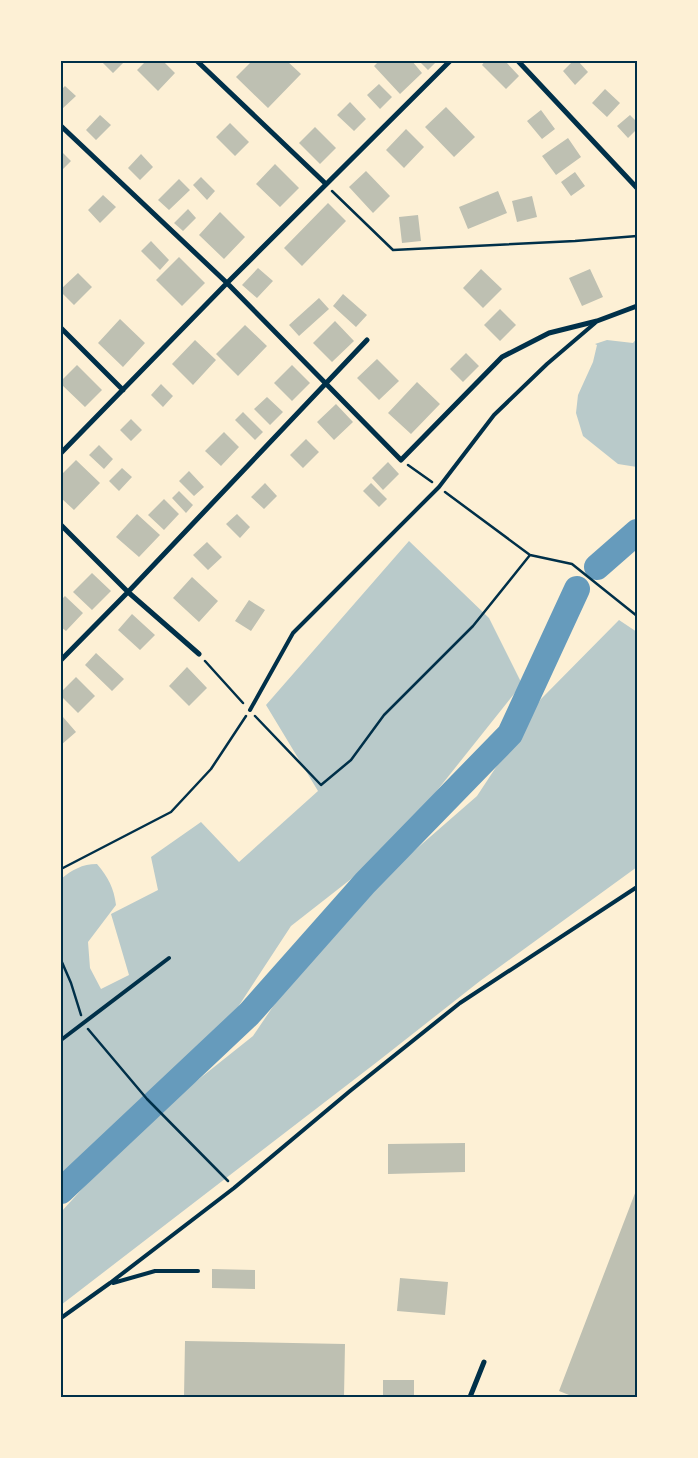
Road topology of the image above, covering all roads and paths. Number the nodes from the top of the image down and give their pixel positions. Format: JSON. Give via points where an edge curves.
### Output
{"nodes":[{"id":1,"x":197,"y":61,"type":"edge"},
{"id":2,"x":450,"y":61,"type":"edge"},
{"id":3,"x":518,"y":61,"type":"edge"},
{"id":4,"x":61,"y":126,"type":"edge"},
{"id":5,"x":326,"y":184,"type":"junction"},
{"id":6,"x":637,"y":188,"type":"edge"},
{"id":7,"x":637,"y":236,"type":"edge"},
{"id":8,"x":226,"y":283,"type":"junction"},
{"id":9,"x":637,"y":306,"type":"edge"},
{"id":10,"x":597,"y":321,"type":"junction"},
{"id":11,"x":61,"y":328,"type":"edge"},
{"id":12,"x":368,"y":340,"type":"dead end"},
{"id":13,"x":325,"y":384,"type":"junction"},
{"id":14,"x":124,"y":390,"type":"junction"},
{"id":15,"x":61,"y":452,"type":"edge"},
{"id":16,"x":401,"y":460,"type":"junction"},
{"id":17,"x":439,"y":487,"type":"junction"},
{"id":18,"x":61,"y":525,"type":"edge"},
{"id":19,"x":530,"y":555,"type":"junction"},
{"id":20,"x":128,"y":592,"type":"junction"},
{"id":21,"x":637,"y":616,"type":"edge"},
{"id":22,"x":199,"y":654,"type":"joint"},
{"id":23,"x":61,"y":660,"type":"edge"},
{"id":24,"x":250,"y":710,"type":"junction"},
{"id":25,"x":61,"y":870,"type":"edge"},
{"id":26,"x":637,"y":887,"type":"edge"},
{"id":27,"x":169,"y":958,"type":"dead end"},
{"id":28,"x":61,"y":960,"type":"edge"},
{"id":29,"x":84,"y":1023,"type":"junction"},
{"id":30,"x":61,"y":1040,"type":"edge"},
{"id":31,"x":234,"y":1188,"type":"junction"},
{"id":32,"x":198,"y":1271,"type":"dead end"},
{"id":33,"x":110,"y":1283,"type":"junction"},
{"id":34,"x":61,"y":1318,"type":"edge"},
{"id":35,"x":484,"y":1362,"type":"dead end"},
{"id":36,"x":470,"y":1397,"type":"edge"}],
"edges":[{"from":1,"to":5,"type":"street"},
{"from":2,"to":5,"type":"street"},
{"from":3,"to":6,"type":"street"},
{"from":4,"to":8,"type":"street"},
{"from":5,"to":7,"type":"path","via":[[393,250]]},
{"from":5,"to":8,"type":"street"},
{"from":8,"to":13,"type":"street"},
{"from":8,"to":14,"type":"street"},
{"from":9,"to":10,"type":"street"},
{"from":10,"to":16,"type":"street","via":[[549,333],[502,357]]},
{"from":10,"to":17,"type":"lane","via":[[494,415]]},
{"from":11,"to":14,"type":"street"},
{"from":12,"to":13,"type":"street"},
{"from":13,"to":16,"type":"street"},
{"from":13,"to":20,"type":"street"},
{"from":14,"to":15,"type":"street"},
{"from":16,"to":17,"type":"path"},
{"from":17,"to":19,"type":"path"},
{"from":17,"to":24,"type":"lane","via":[[293,633]]},
{"from":18,"to":20,"type":"street"},
{"from":19,"to":21,"type":"path","via":[[572,564]]},
{"from":19,"to":24,"type":"path","via":[[473,626],[384,714],[351,760],[321,786]]},
{"from":20,"to":22,"type":"street"},
{"from":20,"to":23,"type":"street"},
{"from":22,"to":24,"type":"path"},
{"from":24,"to":25,"type":"path","via":[[210,769],[171,812]]},
{"from":26,"to":31,"type":"lane","via":[[460,1003]]},
{"from":27,"to":29,"type":"lane"},
{"from":28,"to":29,"type":"path"},
{"from":29,"to":30,"type":"lane"},
{"from":29,"to":31,"type":"path","via":[[147,1099]]},
{"from":31,"to":33,"type":"lane"},
{"from":32,"to":33,"type":"lane","via":[[155,1271]]},
{"from":33,"to":34,"type":"lane"},
{"from":35,"to":36,"type":"street"}]}
